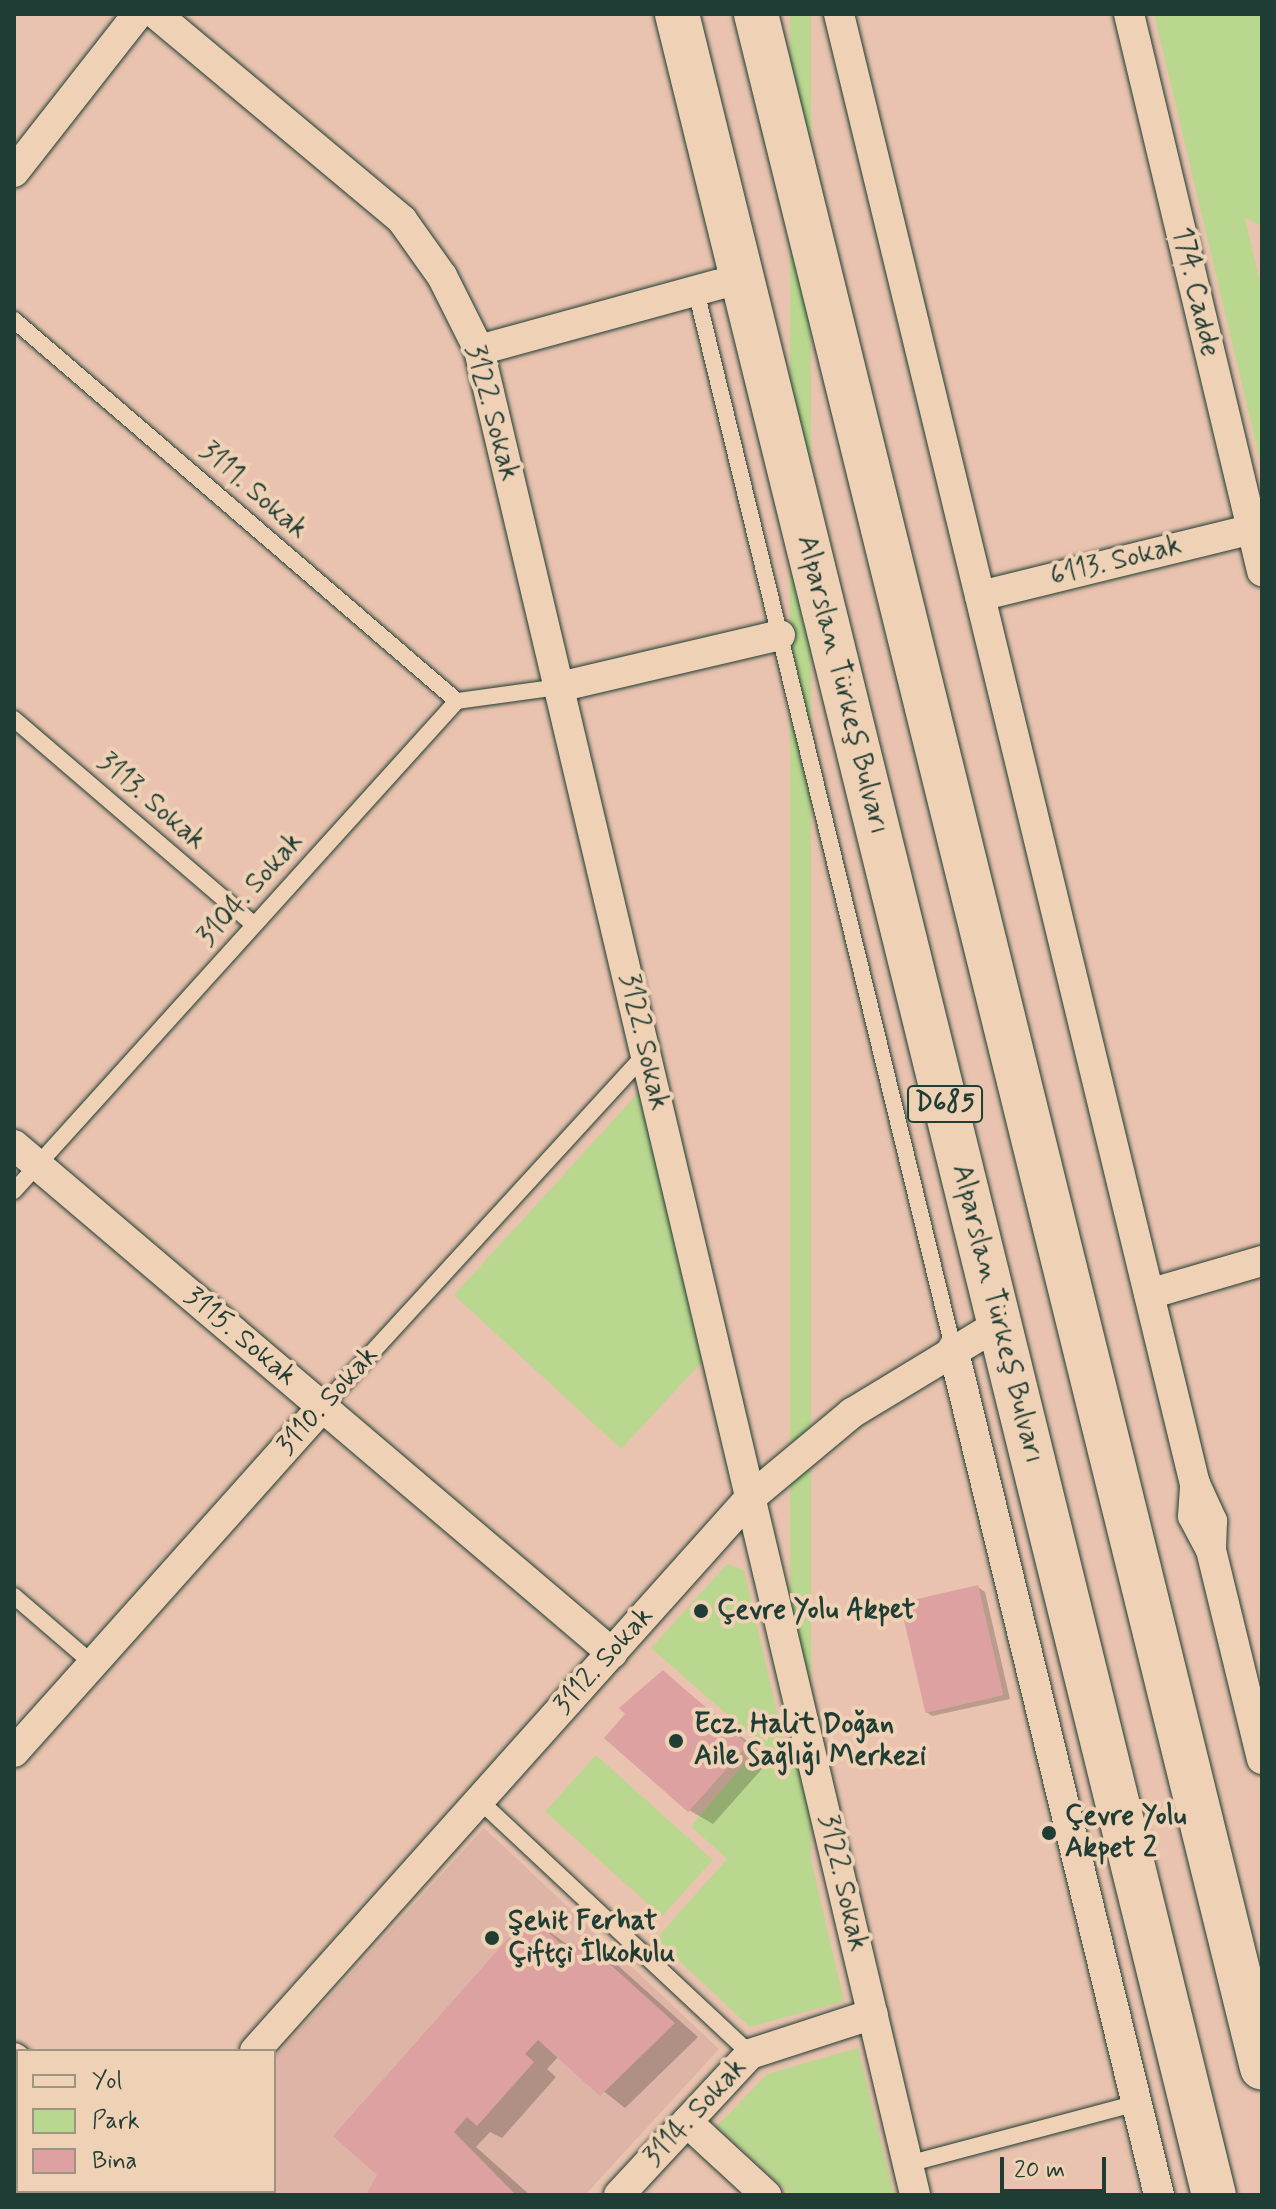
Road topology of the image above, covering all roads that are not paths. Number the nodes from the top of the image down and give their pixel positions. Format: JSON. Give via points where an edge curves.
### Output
{"nodes":[{"id":1,"x":138,"y":14,"type":"edge"},
{"id":2,"x":156,"y":14,"type":"edge"},
{"id":3,"x":677,"y":14,"type":"edge"},
{"id":4,"x":756,"y":14,"type":"edge"},
{"id":5,"x":839,"y":14,"type":"edge"},
{"id":6,"x":1129,"y":14,"type":"edge"},
{"id":7,"x":14,"y":172,"type":"edge"},
{"id":8,"x":742,"y":278,"type":"junction"},
{"id":9,"x":696,"y":291,"type":"junction"},
{"id":10,"x":14,"y":320,"type":"edge"},
{"id":11,"x":479,"y":350,"type":"junction"},
{"id":12,"x":1252,"y":529,"type":"junction"},
{"id":13,"x":1262,"y":571,"type":"edge"},
{"id":14,"x":980,"y":596,"type":"junction"},
{"id":15,"x":780,"y":635,"type":"junction"},
{"id":16,"x":559,"y":687,"type":"junction"},
{"id":17,"x":457,"y":701,"type":"junction"},
{"id":18,"x":14,"y":719,"type":"edge"},
{"id":19,"x":254,"y":925,"type":"junction"},
{"id":20,"x":646,"y":1054,"type":"junction"},
{"id":21,"x":14,"y":1145,"type":"edge"},
{"id":22,"x":37,"y":1165,"type":"junction"},
{"id":23,"x":14,"y":1191,"type":"edge"},
{"id":24,"x":1262,"y":1261,"type":"edge"},
{"id":25,"x":1149,"y":1294,"type":"junction"},
{"id":26,"x":999,"y":1324,"type":"junction"},
{"id":27,"x":953,"y":1348,"type":"junction"},
{"id":28,"x":322,"y":1407,"type":"junction"},
{"id":29,"x":750,"y":1498,"type":"junction"},
{"id":30,"x":14,"y":1596,"type":"edge"},
{"id":31,"x":612,"y":1653,"type":"junction"},
{"id":32,"x":93,"y":1664,"type":"junction"},
{"id":33,"x":14,"y":1752,"type":"edge"},
{"id":34,"x":1262,"y":1759,"type":"edge"},
{"id":35,"x":479,"y":1800,"type":"junction"},
{"id":36,"x":873,"y":2014,"type":"junction"},
{"id":37,"x":257,"y":2049,"type":"edge"},
{"id":38,"x":750,"y":2054,"type":"junction"},
{"id":39,"x":1262,"y":2068,"type":"edge"},
{"id":40,"x":1137,"y":2103,"type":"junction"},
{"id":41,"x":687,"y":2122,"type":"junction"},
{"id":42,"x":908,"y":2164,"type":"junction"},
{"id":43,"x":619,"y":2195,"type":"edge"},
{"id":44,"x":766,"y":2195,"type":"edge"},
{"id":45,"x":915,"y":2195,"type":"edge"},
{"id":46,"x":1159,"y":2195,"type":"edge"},
{"id":47,"x":1214,"y":2195,"type":"edge"}],
"edges":[{"from":1,"to":7,"type":"street"},
{"from":2,"to":11,"type":"street","name":"3122. Sokak","via":[[402,220],[442,276]]},
{"from":3,"to":8,"type":"highway","name":"Alparslan Türkeş Bulvarı","number":"D685"},
{"from":4,"to":39,"type":"highway","number":"D685"},
{"from":5,"to":14,"type":"street"},
{"from":6,"to":12,"type":"street","name":"174. Cadde"},
{"from":8,"to":9,"type":"street"},
{"from":8,"to":26,"type":"highway","name":"Alparslan Türkeş Bulvarı","number":"D685"},
{"from":9,"to":11,"type":"street"},
{"from":9,"to":15,"type":"lane"},
{"from":10,"to":17,"type":"lane","name":"3111. Sokak"},
{"from":11,"to":16,"type":"street","name":"3122. Sokak"},
{"from":12,"to":13,"type":"street","name":"174. Cadde"},
{"from":12,"to":14,"type":"street","name":"6113. Sokak"},
{"from":14,"to":25,"type":"street"},
{"from":15,"to":16,"type":"street"},
{"from":15,"to":27,"type":"lane"},
{"from":16,"to":17,"type":"lane"},
{"from":16,"to":20,"type":"street","name":"3122. Sokak"},
{"from":17,"to":19,"type":"lane","name":"3104. Sokak"},
{"from":18,"to":19,"type":"lane","name":"3113. Sokak"},
{"from":19,"to":22,"type":"lane","name":"3104. Sokak"},
{"from":20,"to":28,"type":"lane","name":"3110. Sokak"},
{"from":20,"to":29,"type":"street","name":"3122. Sokak"},
{"from":21,"to":22,"type":"street","name":"3115. Sokak"},
{"from":22,"to":23,"type":"lane","name":"3104. Sokak"},
{"from":22,"to":28,"type":"street","name":"3115. Sokak"},
{"from":24,"to":25,"type":"street"},
{"from":25,"to":34,"type":"street","via":[[1195,1484],[1212,1521],[1211,1550]]},
{"from":26,"to":27,"type":"street","name":"3112. Sokak"},
{"from":26,"to":47,"type":"highway","name":"Alparslan Türkeş Bulvarı","number":"D685"},
{"from":27,"to":29,"type":"street","name":"3112. Sokak","via":[[852,1413]]},
{"from":27,"to":40,"type":"street"},
{"from":28,"to":31,"type":"street","name":"3115. Sokak"},
{"from":28,"to":32,"type":"street","name":"3110. Sokak"},
{"from":29,"to":31,"type":"street","name":"3112. Sokak"},
{"from":29,"to":36,"type":"street","name":"3122. Sokak"},
{"from":30,"to":32,"type":"lane"},
{"from":31,"to":35,"type":"street","name":"3112. Sokak"},
{"from":32,"to":33,"type":"street","name":"3110. Sokak"},
{"from":35,"to":37,"type":"street","name":"3112. Sokak"},
{"from":35,"to":38,"type":"lane"},
{"from":36,"to":38,"type":"street","name":"3114. Sokak"},
{"from":36,"to":42,"type":"street","name":"3122. Sokak"},
{"from":38,"to":41,"type":"street","name":"3114. Sokak"},
{"from":40,"to":42,"type":"lane"},
{"from":40,"to":46,"type":"street"},
{"from":41,"to":43,"type":"street","name":"3114. Sokak"},
{"from":41,"to":44,"type":"street"},
{"from":42,"to":45,"type":"street","name":"3122. Sokak"}]}
